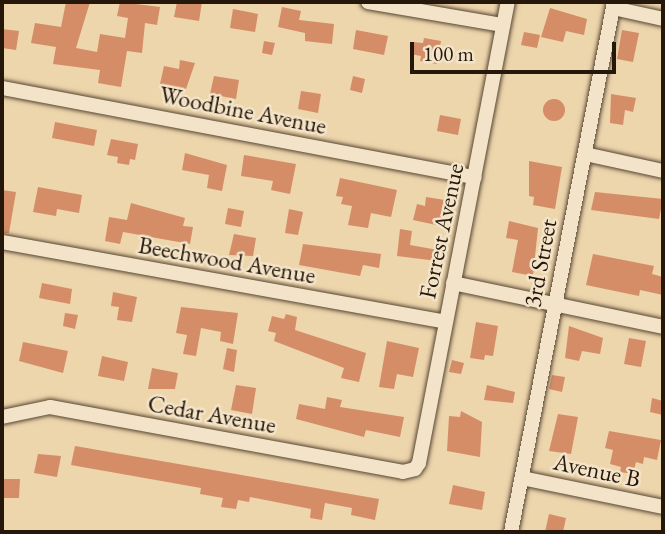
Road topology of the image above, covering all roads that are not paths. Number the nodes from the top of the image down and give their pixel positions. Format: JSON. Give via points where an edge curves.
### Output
{"nodes":[{"id":1,"x":368,"y":2,"type":"edge"},
{"id":2,"x":508,"y":2,"type":"edge"},
{"id":3,"x":613,"y":5,"type":"edge"},
{"id":4,"x":663,"y":19,"type":"edge"},
{"id":5,"x":503,"y":25,"type":"junction"},
{"id":6,"x":2,"y":88,"type":"edge"},
{"id":7,"x":585,"y":154,"type":"junction"},
{"id":8,"x":663,"y":171,"type":"edge"},
{"id":9,"x":475,"y":177,"type":"junction"},
{"id":10,"x":2,"y":242,"type":"edge"},
{"id":11,"x":453,"y":283,"type":"junction"},
{"id":12,"x":555,"y":305,"type":"junction"},
{"id":13,"x":445,"y":322,"type":"junction"},
{"id":14,"x":663,"y":327,"type":"edge"},
{"id":15,"x":2,"y":416,"type":"edge"},
{"id":16,"x":415,"y":469,"type":"joint"},
{"id":17,"x":522,"y":478,"type":"junction"},
{"id":18,"x":663,"y":507,"type":"edge"},
{"id":19,"x":511,"y":532,"type":"edge"}],
"edges":[{"from":1,"to":5,"type":"street"},
{"from":2,"to":5,"type":"street","name":"Forrest Avenue"},
{"from":3,"to":4,"type":"street"},
{"from":3,"to":7,"type":"street","name":"3rd Street"},
{"from":5,"to":9,"type":"street","name":"Forrest Avenue"},
{"from":6,"to":9,"type":"street","name":"Woodbine Avenue"},
{"from":7,"to":8,"type":"street"},
{"from":7,"to":12,"type":"street","name":"3rd Street"},
{"from":9,"to":11,"type":"street","name":"Forrest Avenue"},
{"from":10,"to":13,"type":"street","name":"Beechwood Avenue"},
{"from":11,"to":12,"type":"street"},
{"from":11,"to":13,"type":"street","name":"Forrest Avenue"},
{"from":12,"to":14,"type":"street"},
{"from":12,"to":17,"type":"street","name":"3rd Street"},
{"from":13,"to":16,"type":"street","name":"Forrest Avenue"},
{"from":15,"to":16,"type":"street","name":"Cedar Avenue","via":[[50,408],[403,472]]},
{"from":17,"to":18,"type":"street","name":"Avenue B"},
{"from":17,"to":19,"type":"street","name":"3rd Street"}]}
